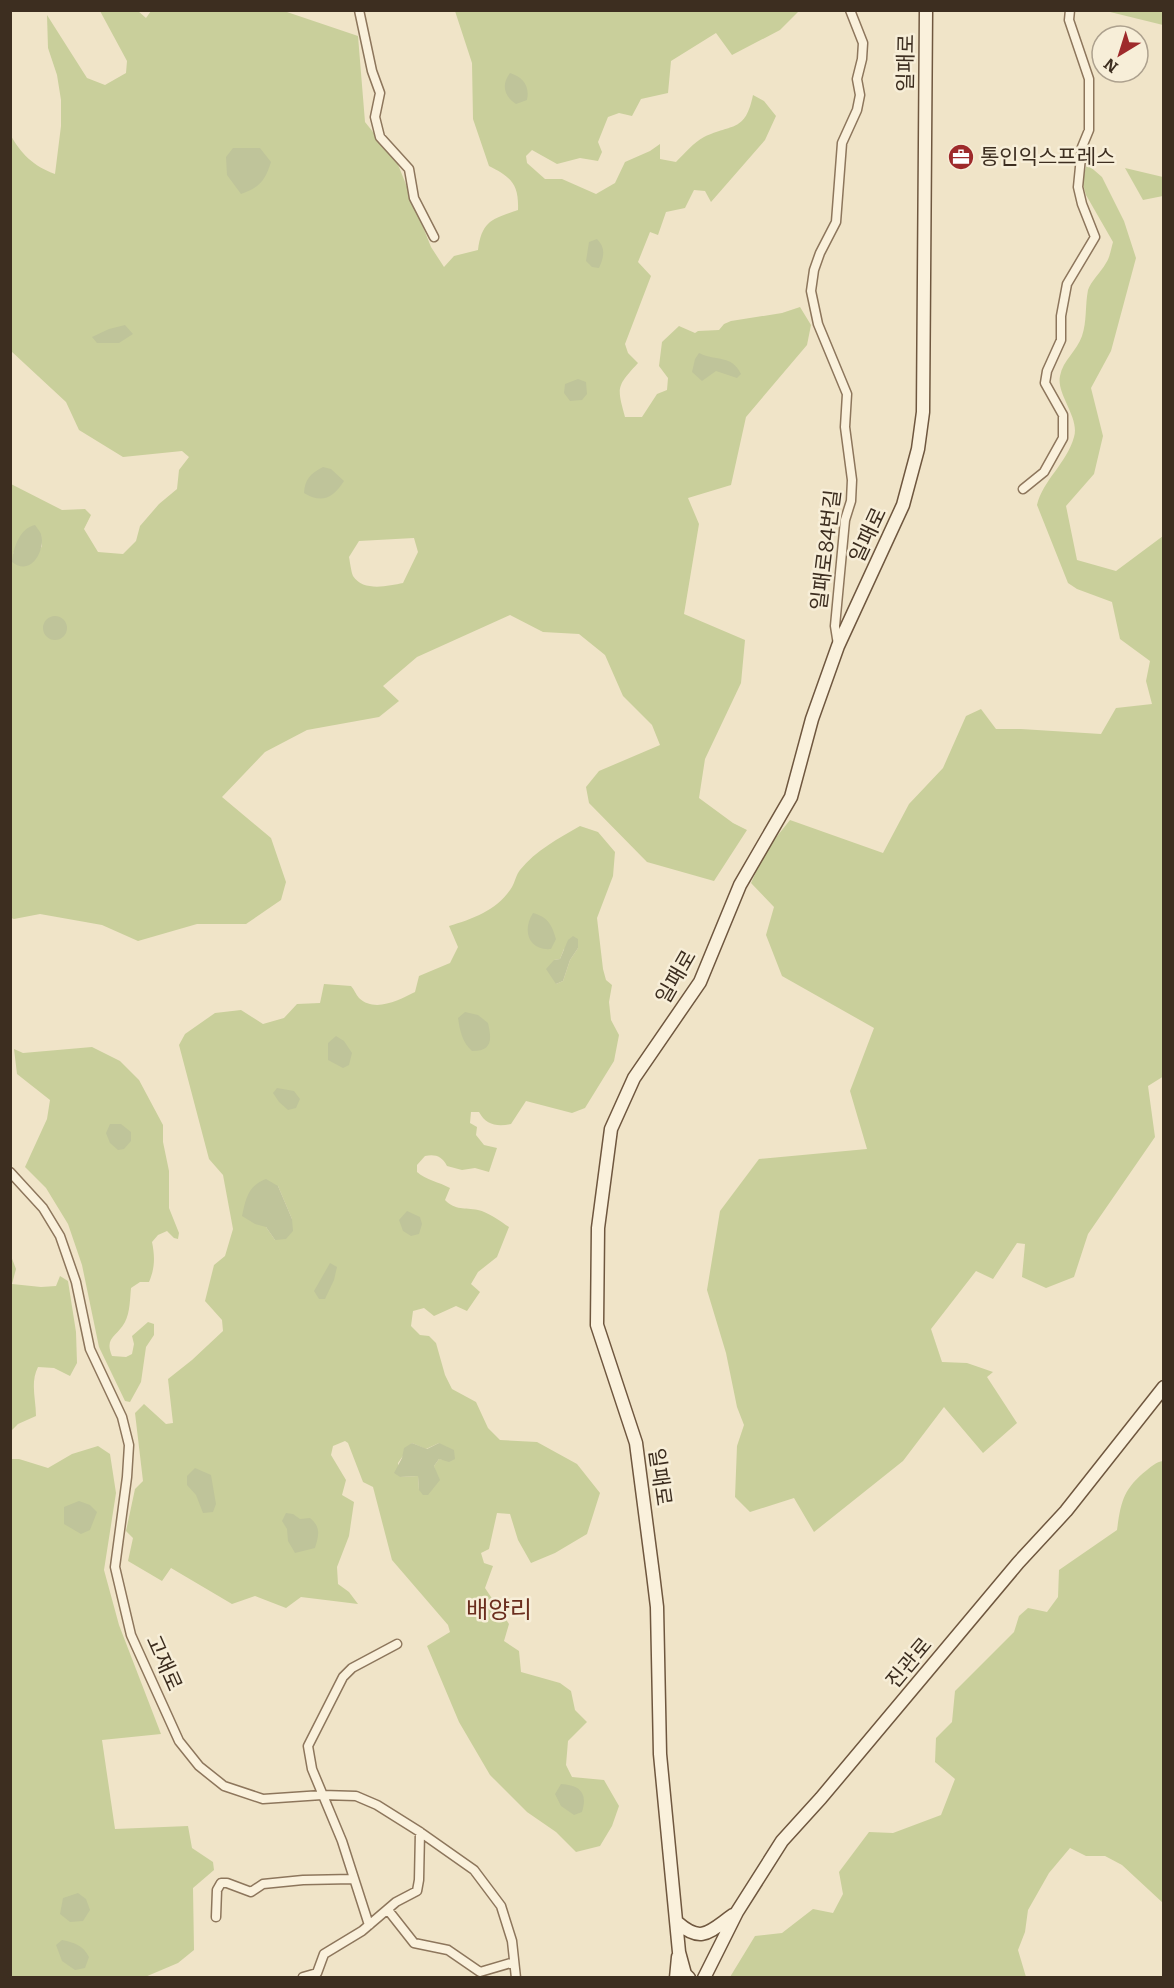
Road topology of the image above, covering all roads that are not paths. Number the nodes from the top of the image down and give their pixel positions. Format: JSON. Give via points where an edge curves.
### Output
{"nodes":[{"id":1,"x":359,"y":10,"type":"edge"},
{"id":2,"x":850,"y":10,"type":"edge"},
{"id":3,"x":926,"y":10,"type":"edge"},
{"id":4,"x":1070,"y":10,"type":"edge"},
{"id":5,"x":434,"y":237,"type":"dead end"},
{"id":6,"x":1023,"y":489,"type":"dead end"},
{"id":7,"x":838,"y":646,"type":"junction"},
{"id":8,"x":10,"y":1172,"type":"edge"},
{"id":9,"x":1164,"y":1387,"type":"edge"},
{"id":10,"x":398,"y":1644,"type":"dead end"},
{"id":11,"x":322,"y":1795,"type":"junction"},
{"id":12,"x":420,"y":1832,"type":"junction"},
{"id":13,"x":353,"y":1879,"type":"junction"},
{"id":14,"x":388,"y":1910,"type":"junction"},
{"id":15,"x":737,"y":1912,"type":"junction"},
{"id":16,"x":216,"y":1917,"type":"dead end"},
{"id":17,"x":678,"y":1923,"type":"junction"},
{"id":18,"x":369,"y":1926,"type":"junction"},
{"id":19,"x":679,"y":1952,"type":"junction"},
{"id":20,"x":514,"y":1962,"type":"junction"},
{"id":21,"x":303,"y":1977,"type":"edge"},
{"id":22,"x":516,"y":1977,"type":"edge"},
{"id":23,"x":676,"y":1977,"type":"edge"},
{"id":24,"x":689,"y":1977,"type":"edge"},
{"id":25,"x":704,"y":1977,"type":"edge"}],
"edges":[{"from":1,"to":5,"type":"street","via":[[380,93],[375,117],[380,136],[409,169],[414,198]]},
{"from":2,"to":7,"type":"street","name":"일패로84번길","via":[[863,43],[857,79],[860,95],[842,143],[837,222],[820,253],[811,291],[818,324],[847,394],[845,427],[852,480],[835,626]]},
{"from":3,"to":7,"type":"street","name":"일패로","via":[[922,412],[918,449],[903,505]]},
{"from":4,"to":6,"type":"street","via":[[1069,20],[1089,79],[1089,130],[1078,187],[1095,237],[1067,284],[1061,340],[1045,383],[1064,415],[1063,438],[1044,472]]},
{"from":7,"to":17,"type":"street","name":"일패로","via":[[812,719],[791,797],[740,885],[700,982],[634,1078],[611,1129],[598,1228],[597,1325],[636,1443],[657,1607],[660,1754]]},
{"from":8,"to":11,"type":"street","name":"고재로","via":[[43,1208],[60,1236],[76,1282],[90,1349],[122,1417],[129,1445],[115,1567],[132,1635],[179,1740],[199,1766],[224,1786],[263,1799]]},
{"from":9,"to":15,"type":"street","name":"진관로","via":[[1066,1511],[782,1841]]},
{"from":10,"to":11,"type":"street","via":[[347,1672],[310,1740],[310,1763]]},
{"from":11,"to":12,"type":"street","name":"고재로","via":[[356,1796]]},
{"from":11,"to":13,"type":"street"},
{"from":12,"to":14,"type":"street","via":[[417,1891]]},
{"from":12,"to":20,"type":"street","name":"고재로","via":[[474,1870],[501,1906]]},
{"from":13,"to":16,"type":"street","via":[[263,1884],[251,1893],[221,1883]]},
{"from":13,"to":18,"type":"street"},
{"from":14,"to":18,"type":"street"},
{"from":14,"to":20,"type":"street","via":[[414,1943],[448,1950],[480,1972]]},
{"from":15,"to":17,"type":"street","via":[[701,1935],[690,1933]]},
{"from":15,"to":25,"type":"street","name":"진관로"},
{"from":17,"to":19,"type":"street","name":"일패로"},
{"from":18,"to":21,"type":"street","via":[[324,1954],[317,1973]]},
{"from":19,"to":23,"type":"street"},
{"from":19,"to":24,"type":"street","name":"일패로"},
{"from":20,"to":22,"type":"street","name":"고재로"}]}
